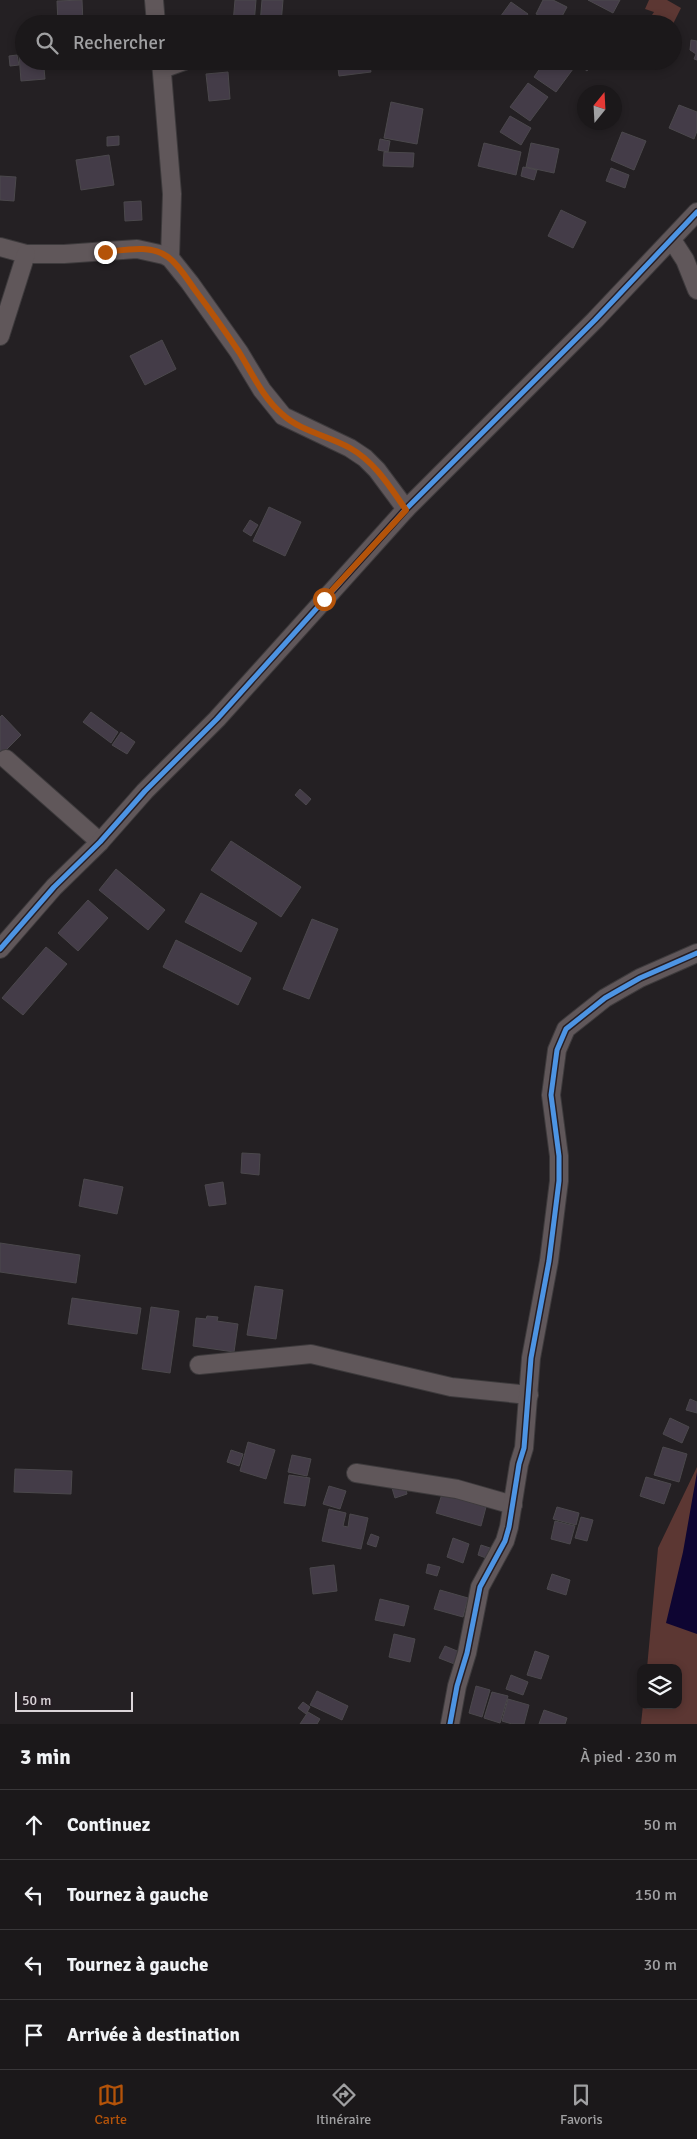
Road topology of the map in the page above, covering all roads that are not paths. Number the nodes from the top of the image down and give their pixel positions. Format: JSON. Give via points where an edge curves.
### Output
{"nodes":[{"id":1,"x":154,"y":0,"type":"edge"},
{"id":2,"x":155,"y":15,"type":"edge"},
{"id":3,"x":161,"y":70,"type":"edge"},
{"id":4,"x":697,"y":212,"type":"edge"},
{"id":5,"x":672,"y":240,"type":"junction"},
{"id":6,"x":0,"y":247,"type":"edge"},
{"id":7,"x":26,"y":254,"type":"junction"},
{"id":8,"x":170,"y":258,"type":"junction"},
{"id":9,"x":697,"y":290,"type":"edge"},
{"id":10,"x":0,"y":336,"type":"edge"},
{"id":11,"x":406,"y":510,"type":"junction"},
{"id":12,"x":6,"y":759,"type":"dead end"},
{"id":13,"x":100,"y":842,"type":"junction"},
{"id":14,"x":0,"y":949,"type":"edge"},
{"id":15,"x":697,"y":953,"type":"edge"},
{"id":16,"x":199,"y":1365,"type":"dead end"},
{"id":17,"x":529,"y":1395,"type":"junction"},
{"id":18,"x":356,"y":1473,"type":"dead end"},
{"id":19,"x":513,"y":1505,"type":"junction"},
{"id":20,"x":450,"y":1724,"type":"edge"}],
"edges":[{"from":1,"to":2,"type":"street"},
{"from":3,"to":8,"type":"street","via":[[172,194]]},
{"from":4,"to":5,"type":"street"},
{"from":5,"to":9,"type":"street","via":[[685,260]]},
{"from":5,"to":11,"type":"street"},
{"from":6,"to":7,"type":"street"},
{"from":7,"to":8,"type":"street","via":[[137,249]]},
{"from":7,"to":10,"type":"street"},
{"from":8,"to":11,"type":"street","via":[[280,412],[295,423],[365,458]]},
{"from":11,"to":13,"type":"street","via":[[217,719],[145,791]]},
{"from":12,"to":13,"type":"street"},
{"from":13,"to":14,"type":"street","via":[[54,887]]},
{"from":15,"to":17,"type":"street","via":[[640,978],[605,998],[566,1029],[558,1050],[551,1095],[559,1181],[549,1261],[531,1358]]},
{"from":16,"to":17,"type":"street","via":[[311,1354],[451,1387]]},
{"from":17,"to":19,"type":"street","via":[[524,1448]]},
{"from":18,"to":19,"type":"street","via":[[457,1490]]},
{"from":19,"to":20,"type":"street","via":[[505,1541],[480,1587]]}]}
